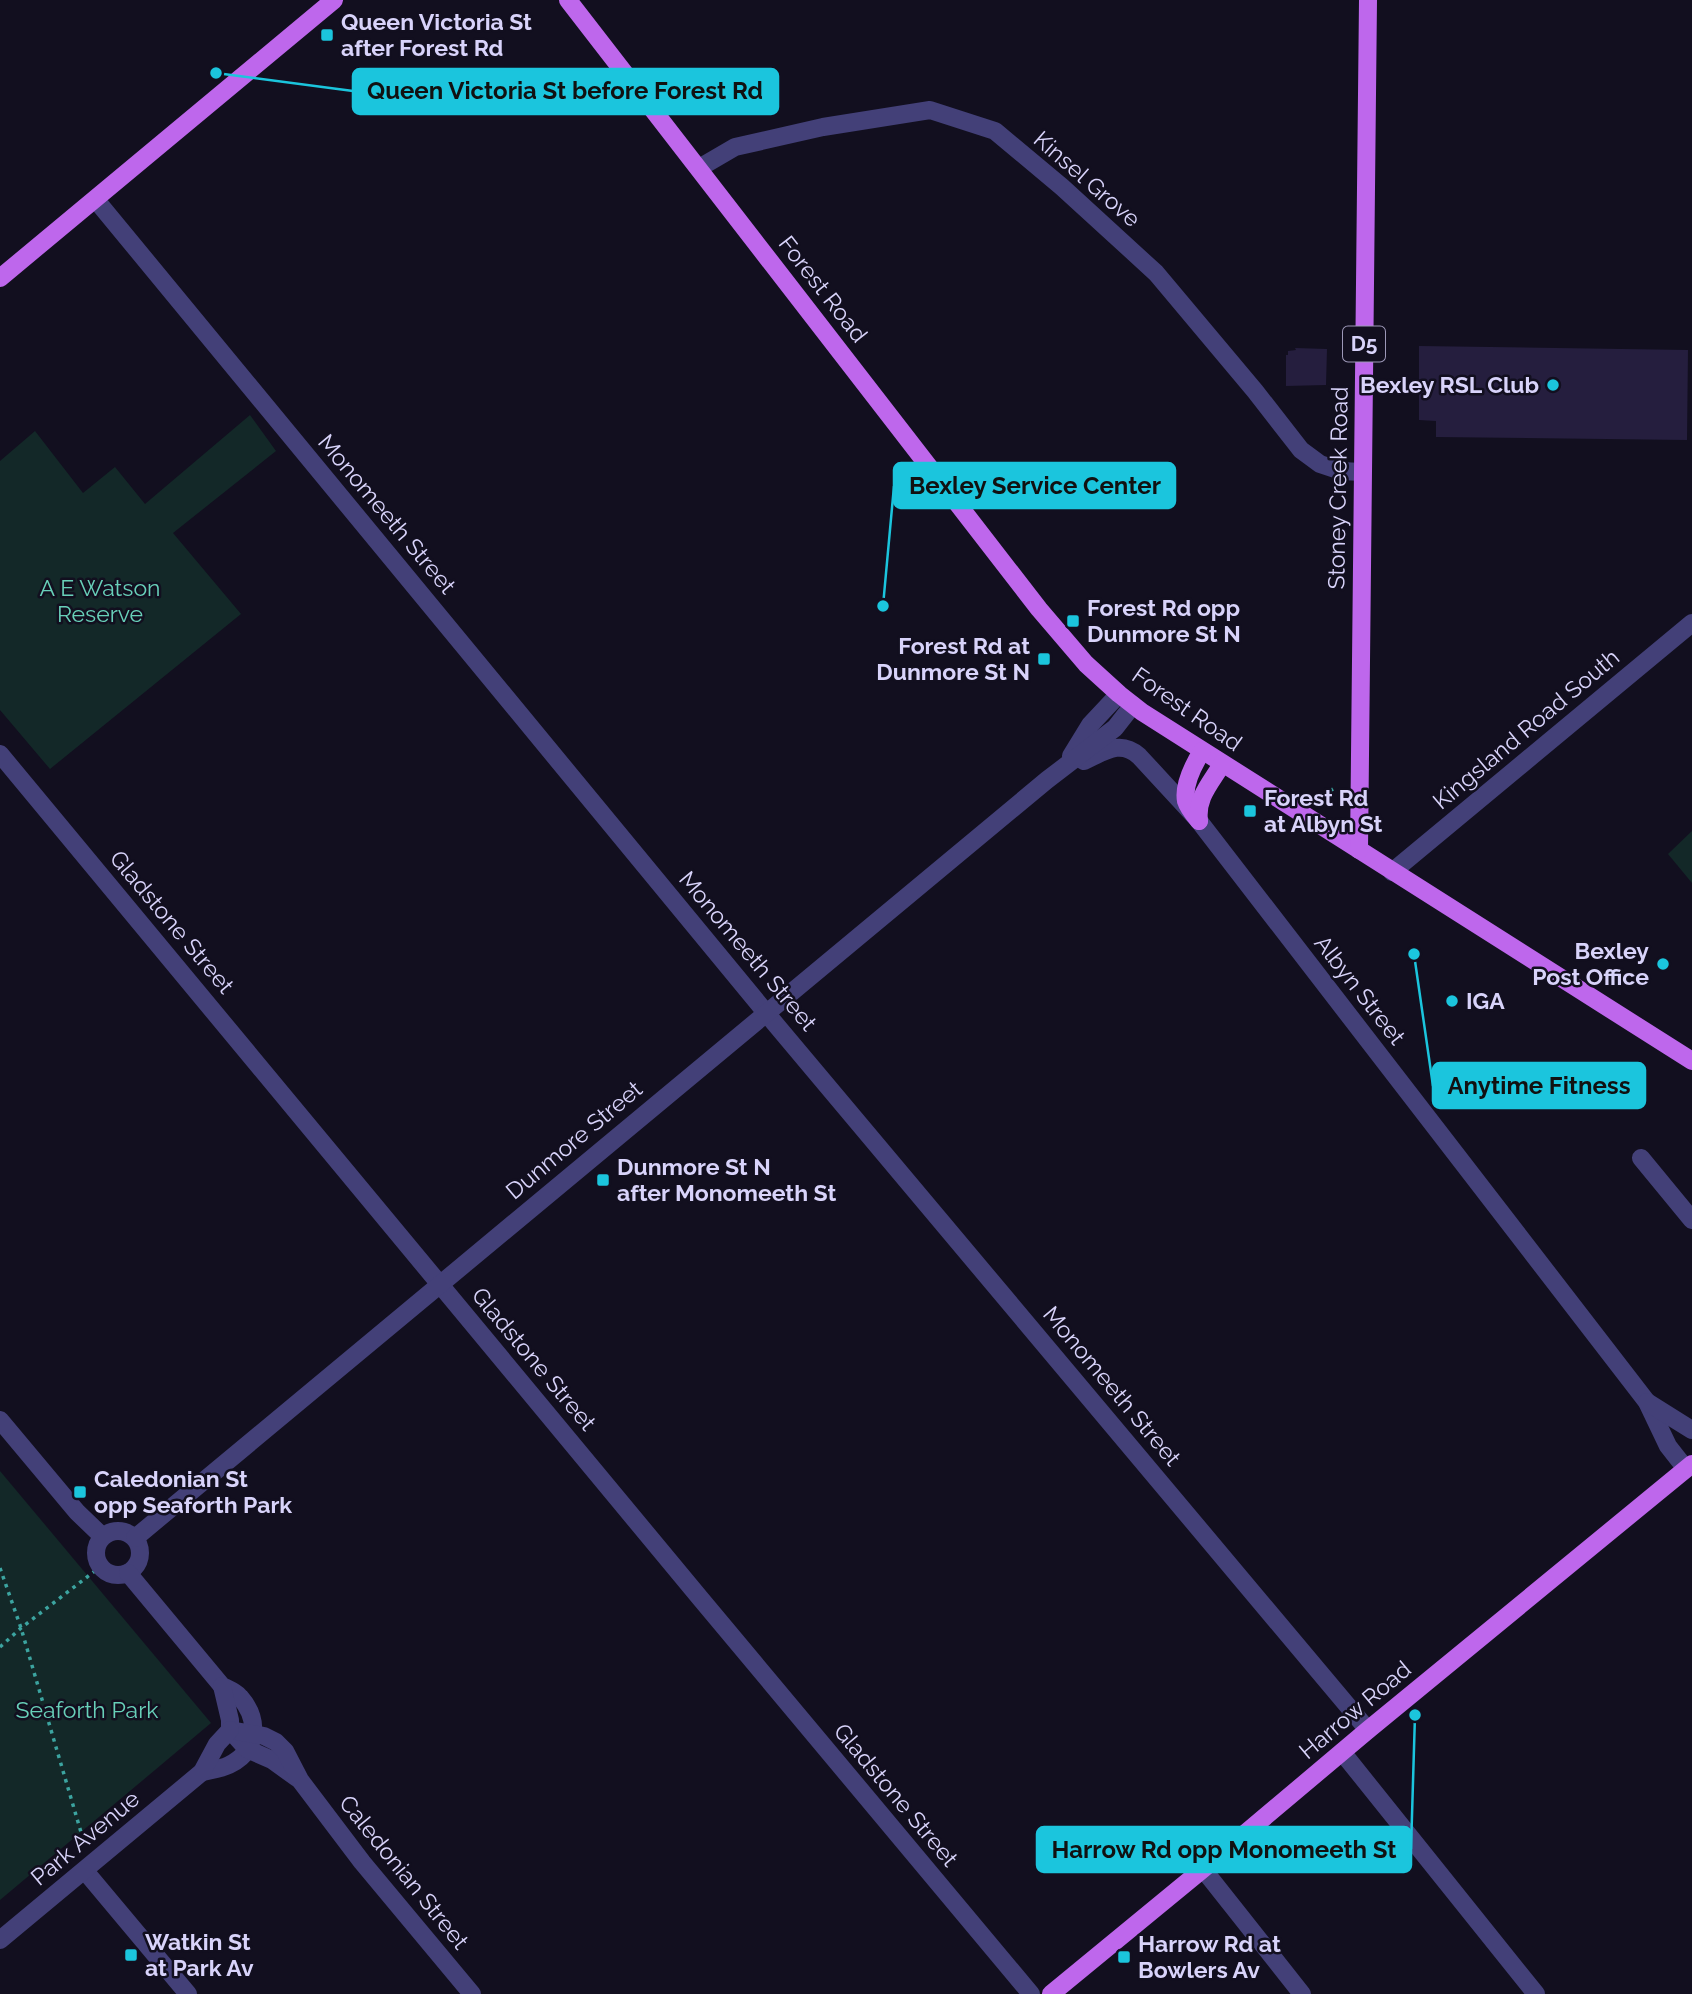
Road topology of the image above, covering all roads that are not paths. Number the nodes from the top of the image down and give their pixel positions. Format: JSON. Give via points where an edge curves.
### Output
{"nodes":[{"id":1,"x":334,"y":0,"type":"edge"},
{"id":2,"x":568,"y":0,"type":"edge"},
{"id":3,"x":1368,"y":0,"type":"edge"},
{"id":4,"x":699,"y":168,"type":"junction"},
{"id":5,"x":96,"y":200,"type":"junction"},
{"id":6,"x":0,"y":278,"type":"edge"},
{"id":7,"x":1363,"y":472,"type":"junction"},
{"id":8,"x":1692,"y":623,"type":"edge"},
{"id":9,"x":1126,"y":699,"type":"junction"},
{"id":10,"x":1129,"y":748,"type":"joint"},
{"id":11,"x":1202,"y":751,"type":"junction"},
{"id":12,"x":0,"y":754,"type":"edge"},
{"id":13,"x":1222,"y":764,"type":"junction"},
{"id":14,"x":1047,"y":780,"type":"junction"},
{"id":15,"x":1199,"y":821,"type":"junction"},
{"id":16,"x":1359,"y":850,"type":"junction"},
{"id":17,"x":1392,"y":872,"type":"junction"},
{"id":18,"x":766,"y":1012,"type":"junction"},
{"id":19,"x":1692,"y":1061,"type":"edge"},
{"id":20,"x":1641,"y":1158,"type":"dead end"},
{"id":21,"x":1692,"y":1220,"type":"edge"},
{"id":22,"x":440,"y":1283,"type":"junction"},
{"id":23,"x":1647,"y":1402,"type":"junction"},
{"id":24,"x":0,"y":1420,"type":"edge"},
{"id":25,"x":1692,"y":1430,"type":"edge"},
{"id":26,"x":1689,"y":1467,"type":"edge"},
{"id":27,"x":102,"y":1536,"type":"junction"},
{"id":28,"x":135,"y":1538,"type":"junction"},
{"id":29,"x":128,"y":1573,"type":"junction"},
{"id":30,"x":222,"y":1686,"type":"junction"},
{"id":31,"x":230,"y":1730,"type":"junction"},
{"id":32,"x":1368,"y":1730,"type":"junction"},
{"id":33,"x":251,"y":1742,"type":"junction"},
{"id":34,"x":1342,"y":1752,"type":"junction"},
{"id":35,"x":202,"y":1772,"type":"junction"},
{"id":36,"x":1203,"y":1869,"type":"junction"},
{"id":37,"x":85,"y":1871,"type":"junction"},
{"id":38,"x":0,"y":1941,"type":"edge"},
{"id":39,"x":1057,"y":1992,"type":"edge"},
{"id":40,"x":188,"y":1994,"type":"edge"},
{"id":41,"x":472,"y":1994,"type":"edge"},
{"id":42,"x":1031,"y":1994,"type":"edge"},
{"id":43,"x":1302,"y":1994,"type":"edge"},
{"id":44,"x":1536,"y":1994,"type":"edge"}],
"edges":[{"from":1,"to":5,"type":"main road"},
{"from":2,"to":4,"type":"main road","name":"Forest Road"},
{"from":3,"to":7,"type":"main road","name":"Stoney Creek Road","number":"D5"},
{"from":4,"to":7,"type":"street","name":"Kinsel Grove","via":[[735,147],[930,110],[995,131],[1156,273],[1301,450],[1320,464]]},
{"from":4,"to":9,"type":"main road","name":"Forest Road","via":[[1039,609],[1086,664]]},
{"from":5,"to":6,"type":"main road"},
{"from":5,"to":18,"type":"street","name":"Monomeeth Street"},
{"from":7,"to":16,"type":"main road","name":"Stoney Creek Road","number":"D5"},
{"from":8,"to":17,"type":"street","name":"Kingsland Road South"},
{"from":9,"to":11,"type":"main road","name":"Forest Road"},
{"from":9,"to":14,"type":"street","name":"Dunmore Street","via":[[1090,724],[1074,753]]},
{"from":10,"to":14,"type":"street","name":"Dunmore Street","via":[[1106,751]]},
{"from":10,"to":15,"type":"street","name":"Albyn Street"},
{"from":11,"to":13,"type":"main road","name":"Forest Road"},
{"from":11,"to":15,"type":"main road","via":[[1190,770],[1185,799]]},
{"from":12,"to":22,"type":"street","name":"Gladstone Street"},
{"from":13,"to":15,"type":"main road","via":[[1201,796]]},
{"from":13,"to":16,"type":"main road","name":"Forest Road"},
{"from":14,"to":18,"type":"street","name":"Dunmore Street"},
{"from":15,"to":23,"type":"street","name":"Albyn Street"},
{"from":16,"to":17,"type":"main road","name":"Forest Road"},
{"from":17,"to":19,"type":"main road","name":"Forest Road"},
{"from":18,"to":22,"type":"street","name":"Dunmore Street"},
{"from":18,"to":32,"type":"street","name":"Monomeeth Street"},
{"from":20,"to":21,"type":"street"},
{"from":22,"to":28,"type":"street","name":"Dunmore Street"},
{"from":22,"to":42,"type":"street","name":"Gladstone Street"},
{"from":23,"to":25,"type":"street","name":"Albyn Street"},
{"from":23,"to":26,"type":"street","name":"Albyn Street","via":[[1668,1446]]},
{"from":24,"to":27,"type":"street"},
{"from":26,"to":32,"type":"main road","name":"Harrow Road"},
{"from":27,"to":28,"type":"street","via":[[115,1531]]},
{"from":27,"to":29,"type":"street","via":[[95,1555],[100,1567],[116,1575]]},
{"from":28,"to":29,"type":"street","via":[[140,1557]]},
{"from":29,"to":30,"type":"street"},
{"from":30,"to":31,"type":"street"},
{"from":30,"to":33,"type":"street","via":[[239,1695],[251,1714]]},
{"from":31,"to":33,"type":"street","name":"Caledonian Street"},
{"from":31,"to":35,"type":"street","name":"Park Avenue"},
{"from":32,"to":34,"type":"main road","name":"Harrow Road"},
{"from":33,"to":35,"type":"street","name":"Park Avenue","via":[[228,1765]]},
{"from":33,"to":41,"type":"street","name":"Caledonian Street","via":[[276,1742],[285,1751],[300,1780],[362,1862]]},
{"from":34,"to":36,"type":"main road","name":"Harrow Road"},
{"from":34,"to":44,"type":"street"},
{"from":35,"to":37,"type":"street","name":"Park Avenue"},
{"from":36,"to":39,"type":"main road","name":"Harrow Road"},
{"from":36,"to":43,"type":"street"},
{"from":37,"to":38,"type":"street","name":"Park Avenue"},
{"from":37,"to":40,"type":"street"}]}
